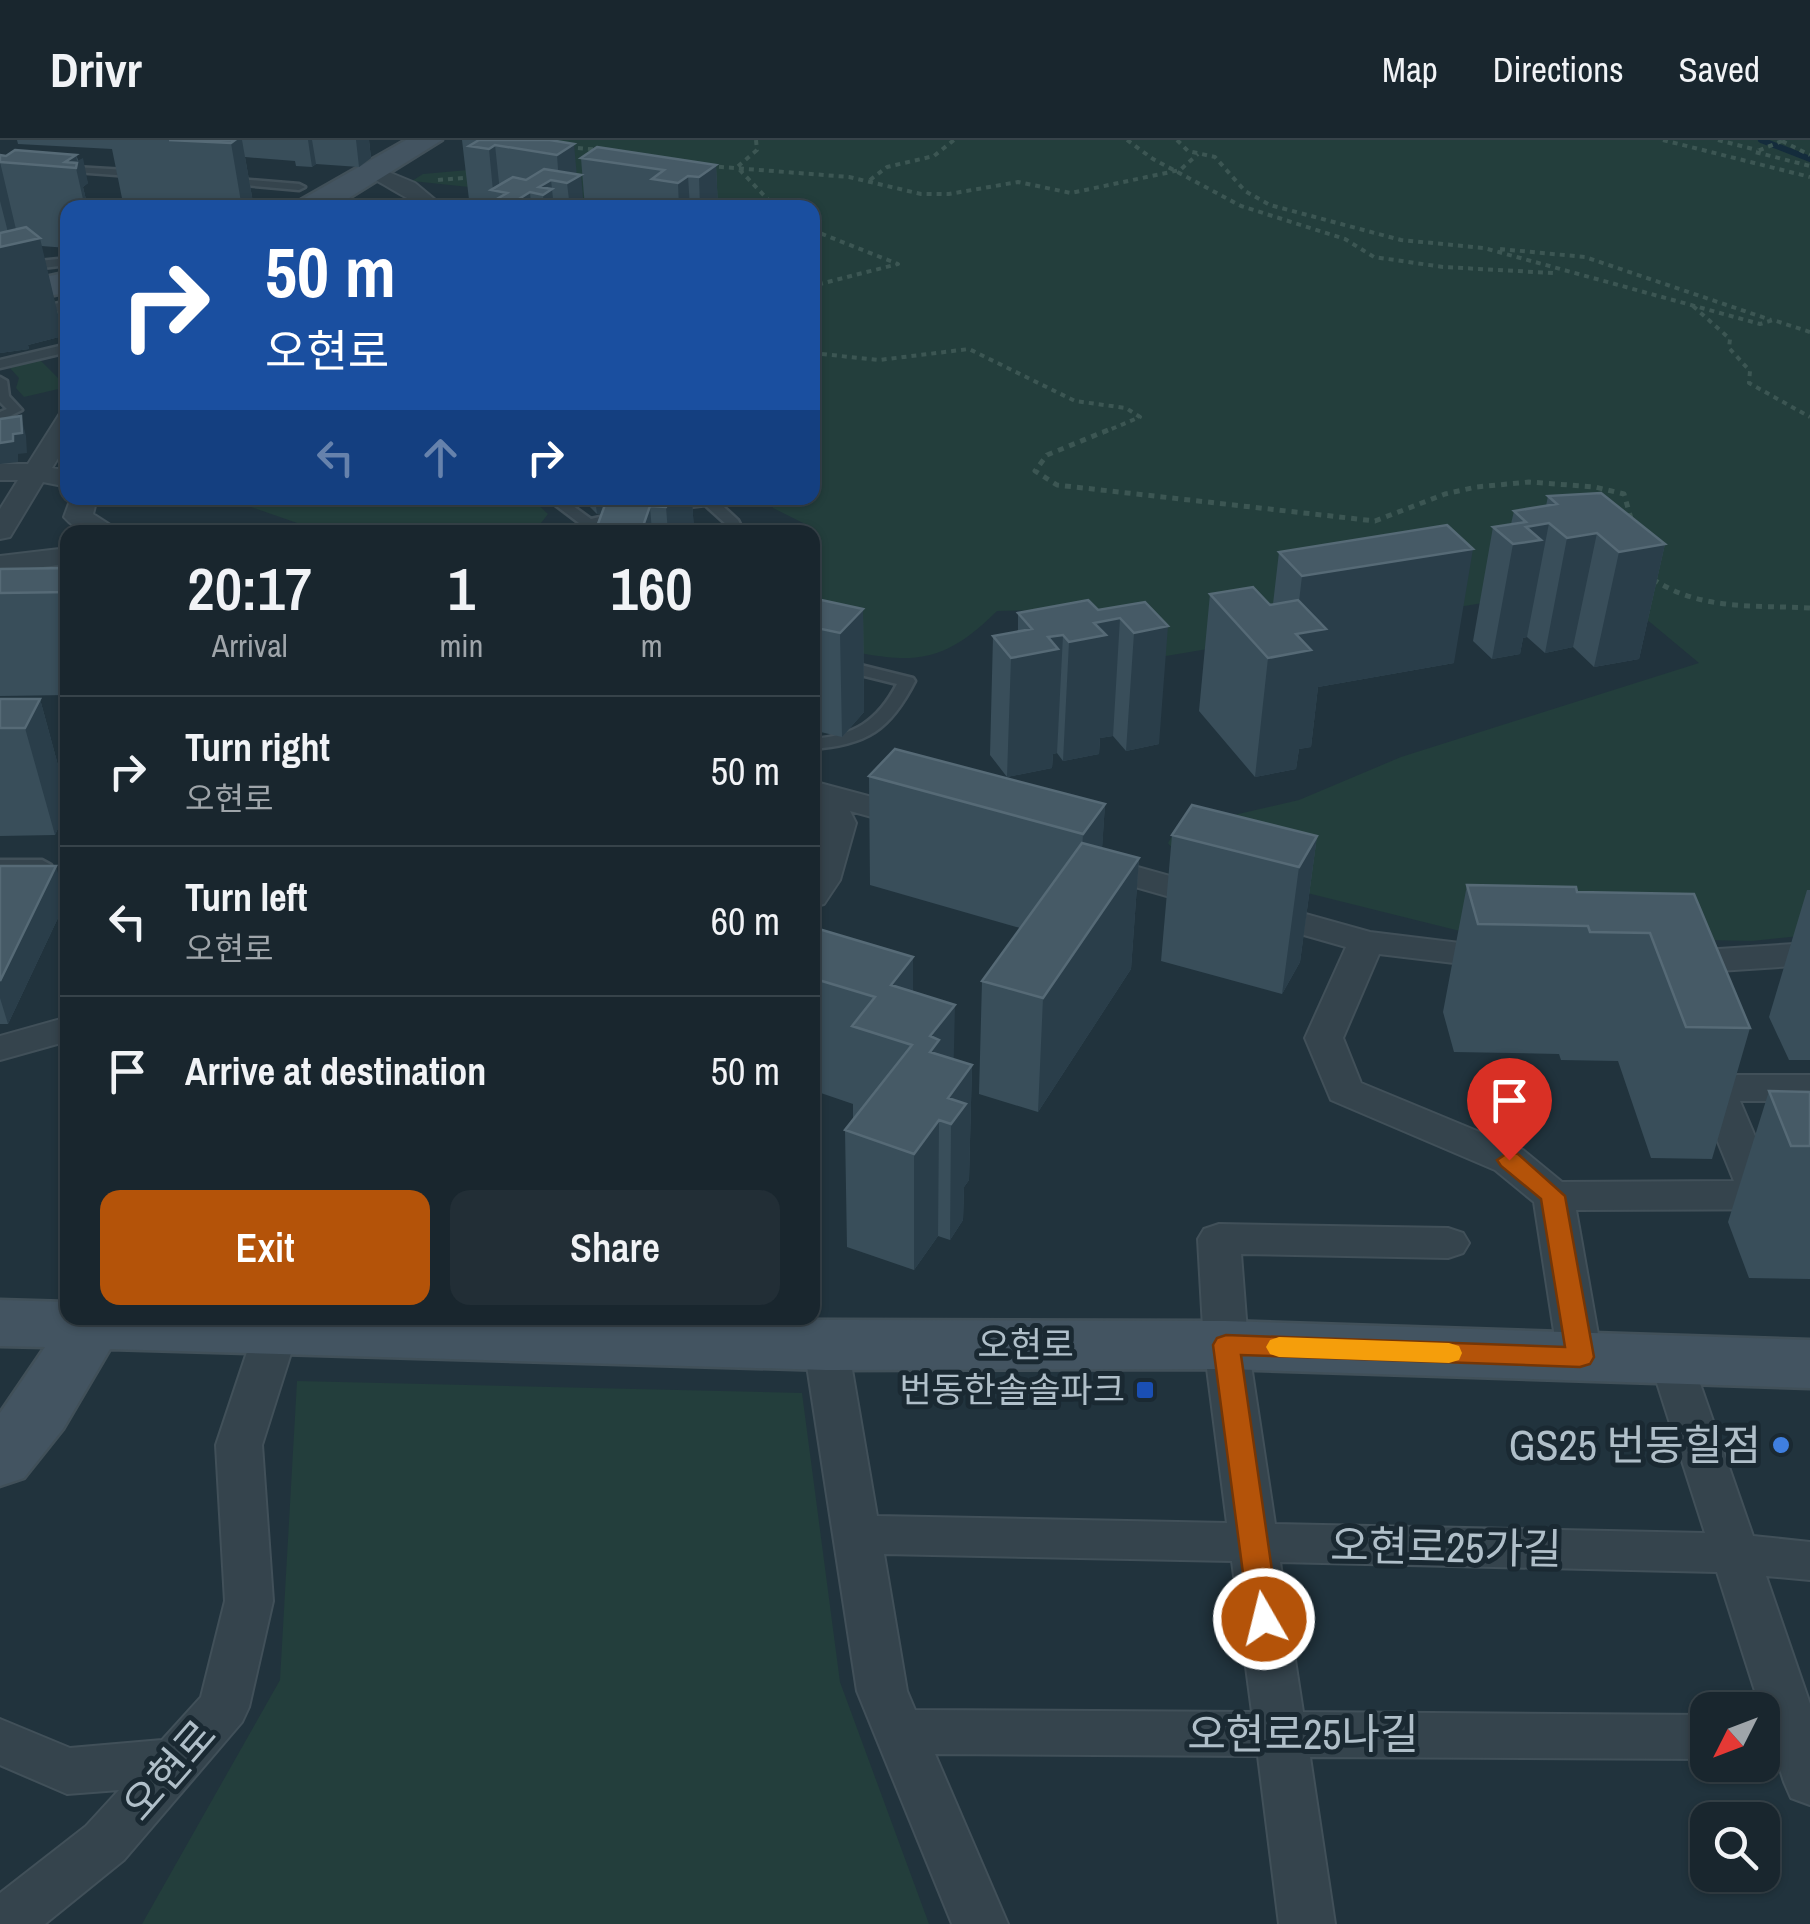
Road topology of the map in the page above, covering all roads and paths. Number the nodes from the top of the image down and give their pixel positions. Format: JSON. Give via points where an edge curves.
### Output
{"nodes":[{"id":1,"x":427,"y":140,"type":"edge"},
{"id":2,"x":756,"y":140,"type":"edge"},
{"id":3,"x":954,"y":140,"type":"edge"},
{"id":4,"x":1127,"y":140,"type":"edge"},
{"id":5,"x":1177,"y":140,"type":"edge"},
{"id":6,"x":1664,"y":140,"type":"edge"},
{"id":7,"x":1718,"y":140,"type":"edge"},
{"id":8,"x":1782,"y":141,"type":"edge"},
{"id":9,"x":560,"y":146,"type":"edge"},
{"id":10,"x":1758,"y":151,"type":"junction"},
{"id":11,"x":612,"y":152,"type":"edge"},
{"id":12,"x":1198,"y":154,"type":"junction"},
{"id":13,"x":1810,"y":155,"type":"edge"},
{"id":14,"x":708,"y":166,"type":"edge"},
{"id":15,"x":1810,"y":166,"type":"edge"},
{"id":16,"x":56,"y":168,"type":"edge"},
{"id":17,"x":738,"y":168,"type":"junction"},
{"id":18,"x":1180,"y":170,"type":"junction"},
{"id":19,"x":374,"y":172,"type":"junction"},
{"id":20,"x":150,"y":175,"type":"dead end"},
{"id":21,"x":457,"y":176,"type":"dead end"},
{"id":22,"x":484,"y":177,"type":"dead end"},
{"id":23,"x":1810,"y":177,"type":"edge"},
{"id":24,"x":206,"y":179,"type":"edge"},
{"id":25,"x":869,"y":180,"type":"junction"},
{"id":26,"x":305,"y":197,"type":"edge"},
{"id":27,"x":425,"y":200,"type":"edge"},
{"id":28,"x":768,"y":200,"type":"edge"},
{"id":29,"x":820,"y":233,"type":"edge"},
{"id":30,"x":1484,"y":248,"type":"junction"},
{"id":31,"x":60,"y":262,"type":"edge"},
{"id":32,"x":0,"y":268,"type":"edge"},
{"id":33,"x":1570,"y":274,"type":"junction"},
{"id":34,"x":820,"y":284,"type":"edge"},
{"id":35,"x":60,"y":297,"type":"edge"},
{"id":36,"x":0,"y":298,"type":"edge"},
{"id":37,"x":1692,"y":305,"type":"junction"},
{"id":38,"x":1772,"y":320,"type":"junction"},
{"id":39,"x":0,"y":321,"type":"edge"},
{"id":40,"x":1810,"y":332,"type":"edge"},
{"id":41,"x":60,"y":350,"type":"edge"},
{"id":42,"x":820,"y":354,"type":"edge"},
{"id":43,"x":0,"y":364,"type":"edge"},
{"id":44,"x":0,"y":381,"type":"edge"},
{"id":45,"x":0,"y":416,"type":"edge"},
{"id":46,"x":1810,"y":417,"type":"edge"},
{"id":47,"x":36,"y":432,"type":"edge"},
{"id":48,"x":0,"y":472,"type":"edge"},
{"id":49,"x":34,"y":472,"type":"junction"},
{"id":50,"x":60,"y":477,"type":"edge"},
{"id":51,"x":82,"y":505,"type":"edge"},
{"id":52,"x":563,"y":505,"type":"edge"},
{"id":53,"x":677,"y":505,"type":"edge"},
{"id":54,"x":713,"y":505,"type":"edge"},
{"id":55,"x":1633,"y":524,"type":"edge"},
{"id":56,"x":93,"y":525,"type":"edge"},
{"id":57,"x":590,"y":525,"type":"edge"},
{"id":58,"x":603,"y":525,"type":"edge"},
{"id":59,"x":734,"y":525,"type":"edge"},
{"id":60,"x":0,"y":532,"type":"edge"},
{"id":61,"x":60,"y":557,"type":"edge"},
{"id":62,"x":0,"y":564,"type":"edge"},
{"id":63,"x":1648,"y":574,"type":"edge"},
{"id":64,"x":1810,"y":608,"type":"edge"},
{"id":65,"x":820,"y":660,"type":"edge"},
{"id":66,"x":820,"y":743,"type":"edge"},
{"id":67,"x":820,"y":793,"type":"edge"},
{"id":68,"x":820,"y":794,"type":"edge"},
{"id":69,"x":958,"y":830,"type":"edge"},
{"id":70,"x":1052,"y":854,"type":"edge"},
{"id":71,"x":0,"y":865,"type":"edge"},
{"id":72,"x":42,"y":865,"type":"edge"},
{"id":73,"x":820,"y":883,"type":"edge"},
{"id":74,"x":1366,"y":942,"type":"junction"},
{"id":75,"x":1810,"y":954,"type":"edge"},
{"id":76,"x":1536,"y":963,"type":"edge"},
{"id":77,"x":1648,"y":964,"type":"edge"},
{"id":78,"x":60,"y":1031,"type":"edge"},
{"id":79,"x":0,"y":1048,"type":"edge"},
{"id":80,"x":1805,"y":1099,"type":"edge"},
{"id":81,"x":1759,"y":1194,"type":"junction"},
{"id":82,"x":1810,"y":1195,"type":"edge"},
{"id":83,"x":1553,"y":1196,"type":"junction"},
{"id":84,"x":1448,"y":1243,"type":"dead end"},
{"id":85,"x":60,"y":1322,"type":"edge"},
{"id":86,"x":0,"y":1323,"type":"edge"},
{"id":87,"x":90,"y":1325,"type":"edge"},
{"id":88,"x":153,"y":1325,"type":"edge"},
{"id":89,"x":539,"y":1328,"type":"edge"},
{"id":90,"x":276,"y":1331,"type":"junction"},
{"id":91,"x":1226,"y":1345,"type":"junction"},
{"id":92,"x":826,"y":1346,"type":"junction"},
{"id":93,"x":1580,"y":1357,"type":"junction"},
{"id":94,"x":1672,"y":1361,"type":"junction"},
{"id":95,"x":1810,"y":1364,"type":"edge"},
{"id":96,"x":0,"y":1460,"type":"edge"},
{"id":97,"x":856,"y":1534,"type":"junction"},
{"id":98,"x":1254,"y":1542,"type":"junction"},
{"id":99,"x":1736,"y":1553,"type":"junction"},
{"id":100,"x":1810,"y":1560,"type":"edge"},
{"id":101,"x":898,"y":1732,"type":"junction"},
{"id":102,"x":1280,"y":1733,"type":"junction"},
{"id":103,"x":1690,"y":1737,"type":"edge"},
{"id":104,"x":0,"y":1741,"type":"edge"},
{"id":105,"x":1794,"y":1749,"type":"edge"},
{"id":106,"x":176,"y":1762,"type":"junction"},
{"id":107,"x":2,"y":1924,"type":"edge"},
{"id":108,"x":980,"y":1924,"type":"edge"},
{"id":109,"x":1307,"y":1924,"type":"edge"}],
"edges":[{"from":1,"to":19,"type":"street"},
{"from":2,"to":17,"type":"path","via":[[756,150]]},
{"from":3,"to":25,"type":"path","via":[[934,156],[887,167]]},
{"from":4,"to":18,"type":"path"},
{"from":5,"to":12,"type":"path"},
{"from":6,"to":23,"type":"path"},
{"from":7,"to":10,"type":"path"},
{"from":8,"to":10,"type":"path"},
{"from":8,"to":13,"type":"path"},
{"from":9,"to":11,"type":"path"},
{"from":10,"to":15,"type":"path"},
{"from":12,"to":18,"type":"path"},
{"from":12,"to":30,"type":"path","via":[[1215,157],[1245,191],[1270,205],[1401,240]]},
{"from":14,"to":17,"type":"path"},
{"from":16,"to":20,"type":"lane"},
{"from":17,"to":25,"type":"path"},
{"from":17,"to":28,"type":"path"},
{"from":18,"to":25,"type":"path","via":[[1072,193],[1018,182],[921,194]]},
{"from":18,"to":33,"type":"path","via":[[1241,206],[1346,239],[1384,259]]},
{"from":19,"to":26,"type":"street"},
{"from":19,"to":27,"type":"street"},
{"from":21,"to":22,"type":"path"},
{"from":24,"to":26,"type":"lane"},
{"from":29,"to":34,"type":"path","via":[[898,264]]},
{"from":30,"to":33,"type":"path"},
{"from":30,"to":38,"type":"path","via":[[1585,257]]},
{"from":31,"to":32,"type":"lane"},
{"from":33,"to":37,"type":"path"},
{"from":35,"to":36,"type":"street"},
{"from":35,"to":39,"type":"lane"},
{"from":37,"to":38,"type":"path","via":[[1760,324]]},
{"from":37,"to":46,"type":"path","via":[[1730,339],[1750,371],[1749,384]]},
{"from":38,"to":40,"type":"path"},
{"from":41,"to":43,"type":"lane"},
{"from":42,"to":55,"type":"path","via":[[879,360],[969,349],[1075,401],[1126,408],[1140,417],[1048,455],[1035,471],[1057,485],[1376,522],[1476,487],[1546,484],[1624,494]]},
{"from":44,"to":45,"type":"lane","via":[[14,410]]},
{"from":47,"to":49,"type":"street"},
{"from":48,"to":49,"type":"street"},
{"from":49,"to":50,"type":"street"},
{"from":49,"to":60,"type":"street"},
{"from":51,"to":56,"type":"street","via":[[78,517]]},
{"from":52,"to":57,"type":"lane"},
{"from":53,"to":58,"type":"lane"},
{"from":54,"to":59,"type":"lane"},
{"from":61,"to":62,"type":"street"},
{"from":63,"to":64,"type":"path","via":[[1670,594]]},
{"from":65,"to":66,"type":"lane","via":[[907,681],[875,730]]},
{"from":67,"to":69,"type":"street"},
{"from":68,"to":73,"type":"street","via":[[839,823]]},
{"from":70,"to":74,"type":"street"},
{"from":71,"to":72,"type":"lane"},
{"from":74,"to":76,"type":"street"},
{"from":74,"to":83,"type":"street","via":[[1324,1038],[1345,1091],[1509,1160]]},
{"from":75,"to":77,"type":"street"},
{"from":78,"to":79,"type":"street"},
{"from":80,"to":81,"type":"street","via":[[1715,1088]]},
{"from":81,"to":82,"type":"street"},
{"from":81,"to":83,"type":"street"},
{"from":83,"to":93,"type":"street"},
{"from":84,"to":91,"type":"street","via":[[1219,1239]]},
{"from":85,"to":86,"type":"street","name":"오현로"},
{"from":87,"to":96,"type":"street","via":[[40,1410]]},
{"from":88,"to":90,"type":"street","name":"오현로"},
{"from":89,"to":90,"type":"street","name":"오현로"},
{"from":89,"to":92,"type":"street","name":"오현로"},
{"from":90,"to":106,"type":"street","name":"오현로","via":[[239,1446],[249,1601],[224,1707]]},
{"from":91,"to":92,"type":"street","name":"오현로"},
{"from":91,"to":93,"type":"street","name":"오현로"},
{"from":91,"to":98,"type":"street"},
{"from":92,"to":97,"type":"street"},
{"from":93,"to":94,"type":"street","name":"오현로"},
{"from":94,"to":95,"type":"street","name":"오현로"},
{"from":94,"to":99,"type":"street"},
{"from":97,"to":98,"type":"street","name":"오현로25가길"},
{"from":97,"to":101,"type":"street","via":[[882,1692]]},
{"from":98,"to":99,"type":"street","name":"오현로25가길"},
{"from":98,"to":102,"type":"street"},
{"from":99,"to":100,"type":"street","name":"오현로25가길"},
{"from":99,"to":105,"type":"street"},
{"from":101,"to":102,"type":"street","name":"오현로25나길"},
{"from":101,"to":108,"type":"street"},
{"from":102,"to":103,"type":"street","name":"오현로25나길"},
{"from":102,"to":109,"type":"street"},
{"from":104,"to":106,"type":"street","via":[[68,1771]]},
{"from":106,"to":107,"type":"street","name":"오현로","via":[[105,1843]]}]}
